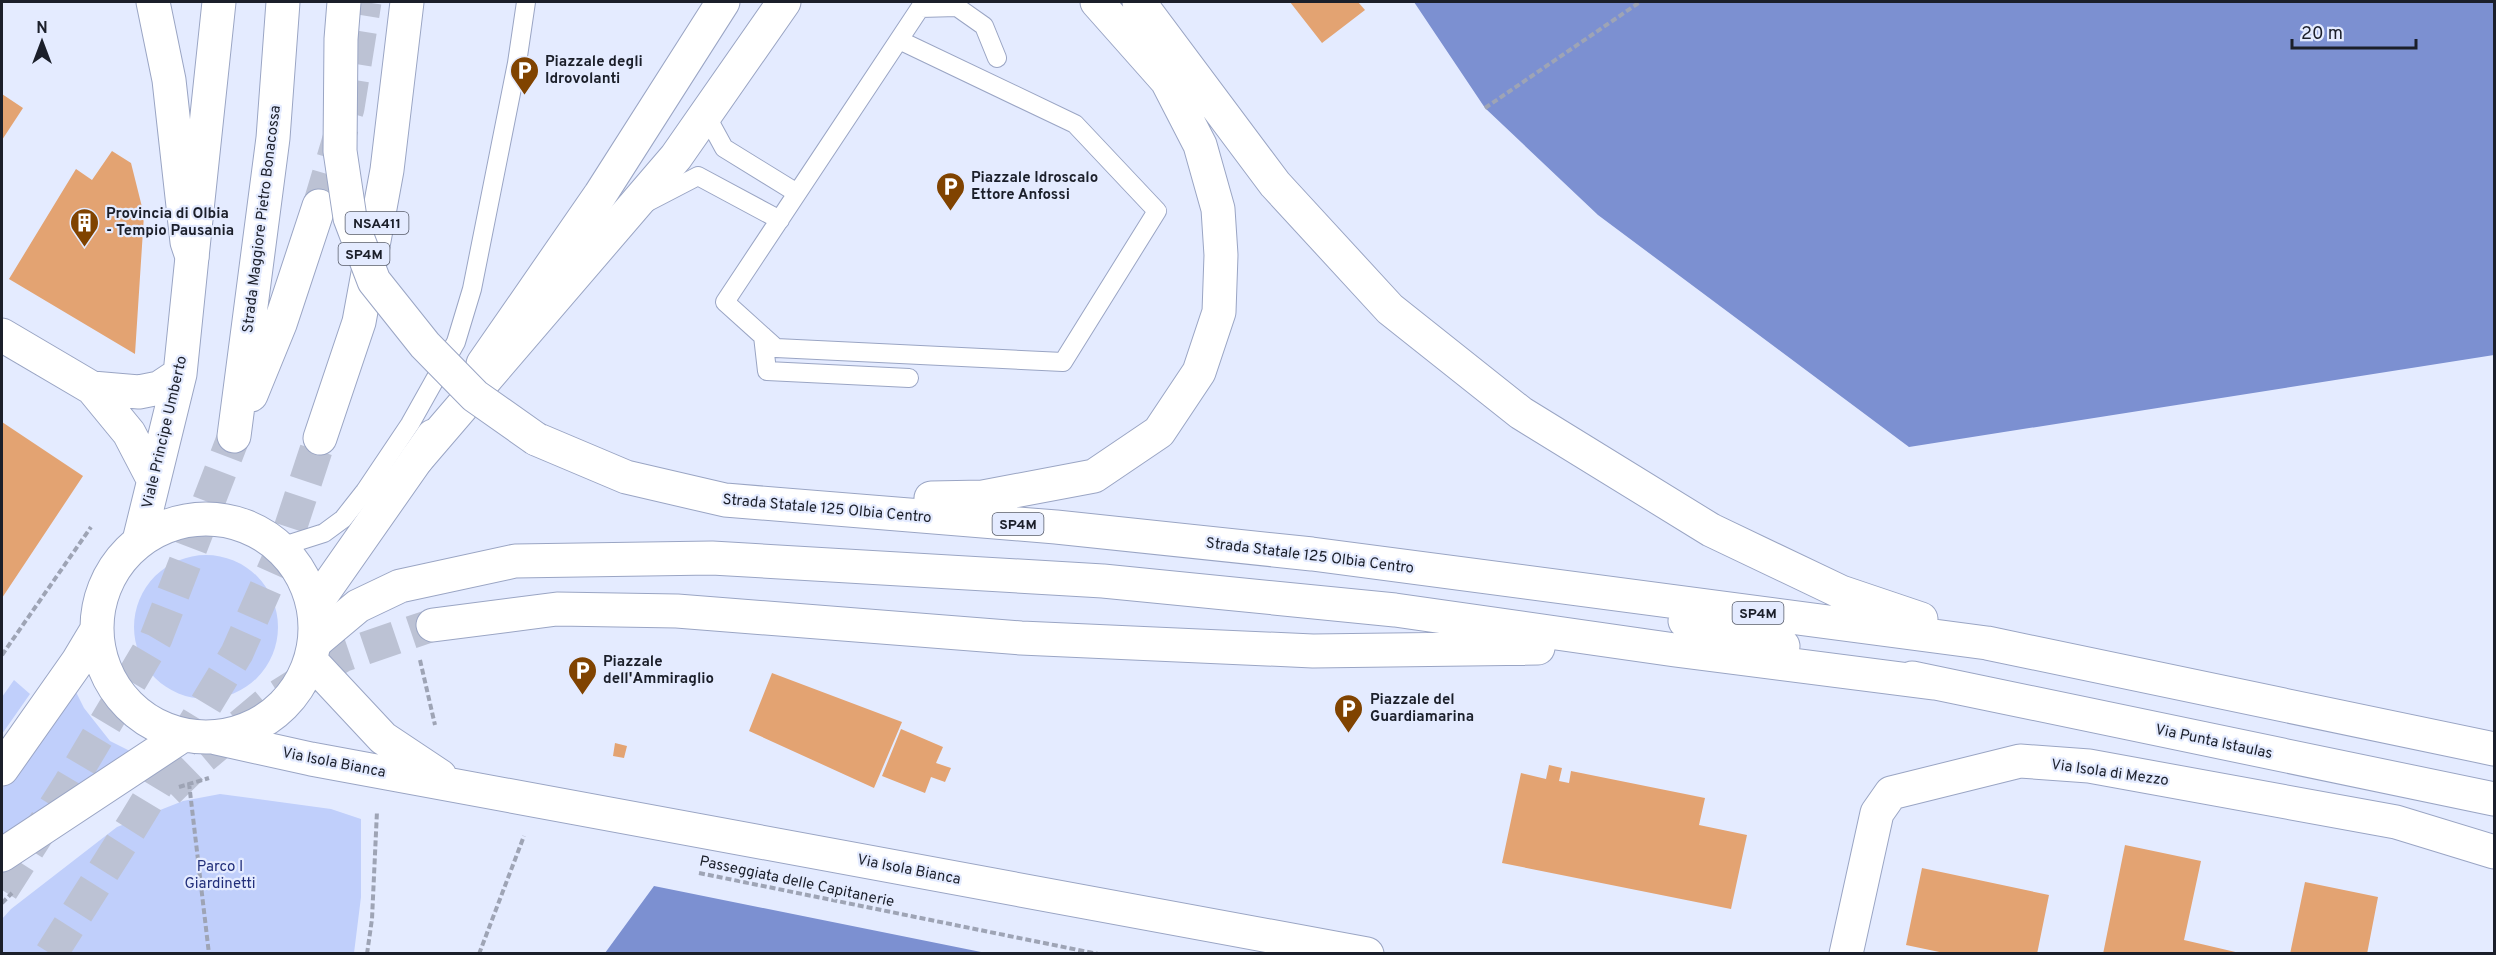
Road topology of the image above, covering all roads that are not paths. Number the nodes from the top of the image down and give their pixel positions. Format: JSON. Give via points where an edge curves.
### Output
{"nodes":[{"id":1,"x":153,"y":2,"type":"edge"},
{"id":2,"x":219,"y":2,"type":"edge"},
{"id":3,"x":283,"y":2,"type":"edge"},
{"id":4,"x":344,"y":2,"type":"edge"},
{"id":5,"x":407,"y":2,"type":"edge"},
{"id":6,"x":526,"y":2,"type":"edge"},
{"id":7,"x":723,"y":2,"type":"edge"},
{"id":8,"x":800,"y":2,"type":"edge"},
{"id":9,"x":1097,"y":2,"type":"edge"},
{"id":10,"x":1139,"y":2,"type":"edge"},
{"id":11,"x":777,"y":11,"type":"edge"},
{"id":12,"x":899,"y":40,"type":"junction"},
{"id":13,"x":997,"y":58,"type":"dead end"},
{"id":14,"x":706,"y":115,"type":"junction"},
{"id":15,"x":797,"y":193,"type":"junction"},
{"id":16,"x":319,"y":206,"type":"tunnel mouth"},
{"id":17,"x":629,"y":213,"type":"junction"},
{"id":18,"x":780,"y":220,"type":"junction"},
{"id":19,"x":192,"y":257,"type":"junction"},
{"id":20,"x":2,"y":334,"type":"edge"},
{"id":21,"x":763,"y":336,"type":"junction"},
{"id":22,"x":180,"y":374,"type":"junction"},
{"id":23,"x":909,"y":378,"type":"dead end"},
{"id":24,"x":92,"y":388,"type":"junction"},
{"id":25,"x":320,"y":438,"type":"tunnel mouth"},
{"id":26,"x":417,"y":459,"type":"junction"},
{"id":27,"x":153,"y":479,"type":"junction"},
{"id":28,"x":725,"y":500,"type":"junction"},
{"id":29,"x":139,"y":541,"type":"junction"},
{"id":30,"x":280,"y":547,"type":"junction"},
{"id":31,"x":1528,"y":583,"type":"junction"},
{"id":32,"x":314,"y":606,"type":"junction"},
{"id":33,"x":433,"y":625,"type":"tunnel mouth"},
{"id":34,"x":96,"y":631,"type":"junction"},
{"id":35,"x":1987,"y":642,"type":"junction"},
{"id":36,"x":1674,"y":650,"type":"junction"},
{"id":37,"x":313,"y":652,"type":"junction"},
{"id":38,"x":1933,"y":683,"type":"junction"},
{"id":39,"x":182,"y":736,"type":"junction"},
{"id":40,"x":216,"y":738,"type":"junction"},
{"id":41,"x":2494,"y":748,"type":"edge"},
{"id":42,"x":2,"y":769,"type":"edge"},
{"id":43,"x":452,"y":783,"type":"junction"},
{"id":44,"x":2494,"y":799,"type":"edge"},
{"id":45,"x":2494,"y":852,"type":"edge"},
{"id":46,"x":2,"y":855,"type":"edge"},
{"id":47,"x":1367,"y":954,"type":"edge"},
{"id":48,"x":1846,"y":954,"type":"edge"}],
"edges":[{"from":1,"to":19,"type":"main road","name":"Viale Principe Umberto","via":[[169,80],[187,242]]},
{"from":2,"to":19,"type":"main road"},
{"from":3,"to":16,"type":"main road","name":"Strada Maggiore Pietro Bonacossa","via":[[273,138],[234,436],[280,324]]},
{"from":4,"to":28,"type":"main road","name":"Strada Statale 125 Olbia Centro","number":"SP4M","bridge":true,"via":[[340,152],[350,218],[374,281],[425,345],[475,396],[536,439],[626,477]]},
{"from":5,"to":25,"type":"main road","number":"NSA411","via":[[387,170],[359,322]]},
{"from":6,"to":30,"type":"lane","via":[[472,289],[456,342],[410,424],[343,519],[324,533]]},
{"from":7,"to":26,"type":"main road","via":[[600,195]]},
{"from":8,"to":11,"type":"main road"},
{"from":9,"to":28,"type":"main road","via":[[1167,81],[1200,145],[1218,209],[1219,312],[1199,372],[1159,432],[1094,476],[983,497]]},
{"from":10,"to":35,"type":"main road","via":[[1275,184],[1389,309],[1521,413],[1711,530],[1841,592]]},
{"from":11,"to":14,"type":"main road"},
{"from":12,"to":13,"type":"lane","via":[[920,8],[957,7],[984,26]]},
{"from":12,"to":15,"type":"lane"},
{"from":12,"to":21,"type":"lane","via":[[1074,124],[1157,210],[1063,362],[776,348]]},
{"from":14,"to":15,"type":"lane","via":[[724,148]]},
{"from":14,"to":17,"type":"main road"},
{"from":15,"to":18,"type":"lane"},
{"from":17,"to":18,"type":"lane","via":[[698,177]]},
{"from":17,"to":26,"type":"main road"},
{"from":18,"to":21,"type":"lane","via":[[725,302]]},
{"from":19,"to":22,"type":"main road","name":"Viale Principe Umberto"},
{"from":20,"to":24,"type":"main road"},
{"from":21,"to":23,"type":"lane","via":[[767,371]]},
{"from":22,"to":24,"type":"main road","via":[[159,388],[139,392]]},
{"from":22,"to":27,"type":"main road","name":"Viale Principe Umberto"},
{"from":24,"to":27,"type":"main road","via":[[129,433]]},
{"from":26,"to":32,"type":"main road"},
{"from":27,"to":29,"type":"main road","name":"Viale Principe Umberto"},
{"from":28,"to":31,"type":"main road","name":"Strada Statale 125 Olbia Centro","number":"SP4M","via":[[1067,528],[1312,554]]},
{"from":29,"to":30,"type":"main road","via":[[185,520],[211,519],[236,522],[260,532]]},
{"from":29,"to":34,"type":"main road","via":[[115,566],[100,597]]},
{"from":30,"to":32,"type":"main road","via":[[302,574]]},
{"from":31,"to":35,"type":"main road","name":"Strada Statale 125 Olbia Centro","number":"SP4M"},
{"from":31,"to":38,"type":"main road","name":"Strada Statale 125 Olbia Centro","number":"SP4M"},
{"from":32,"to":37,"type":"main road"},
{"from":33,"to":36,"type":"main road","via":[[557,609],[677,610],[1021,638],[1313,651],[1497,647]]},
{"from":34,"to":39,"type":"main road","via":[[103,666],[121,698],[148,722]]},
{"from":34,"to":42,"type":"main road"},
{"from":35,"to":41,"type":"main road"},
{"from":36,"to":37,"type":"main road","via":[[1395,610],[1104,581],[712,558],[514,561],[400,586],[358,606]]},
{"from":36,"to":38,"type":"main road"},
{"from":37,"to":40,"type":"main road","via":[[297,690],[275,713],[248,730]]},
{"from":37,"to":43,"type":"main road","name":"Via Isola Bianca","via":[[383,738]]},
{"from":38,"to":44,"type":"main road","name":"Via Punta Istaulas"},
{"from":39,"to":40,"type":"main road"},
{"from":39,"to":46,"type":"main road"},
{"from":40,"to":43,"type":"main road","name":"Via Isola Bianca"},
{"from":43,"to":47,"type":"main road","name":"Via Isola Bianca"},
{"from":45,"to":48,"type":"main road","name":"Via Isola di Mezzo","via":[[2396,822],[2089,766],[2020,760],[1891,792],[1877,813]]}]}
